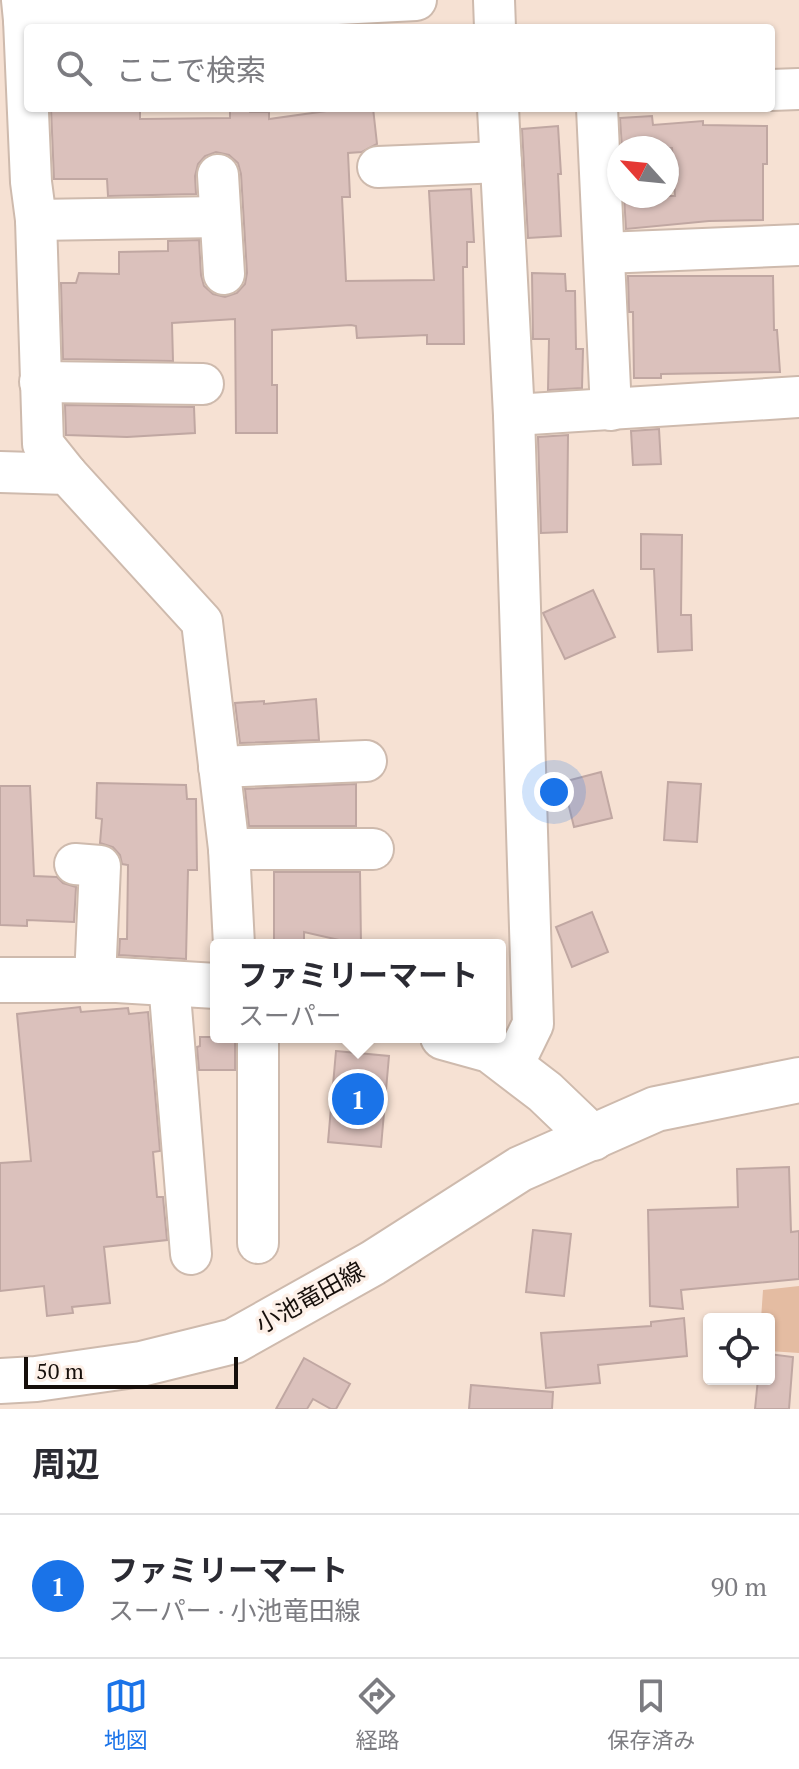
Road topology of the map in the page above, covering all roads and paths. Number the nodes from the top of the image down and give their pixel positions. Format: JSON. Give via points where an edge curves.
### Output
{"nodes":[{"id":1,"x":416,"y":0,"type":"edge"},
{"id":2,"x":494,"y":0,"type":"edge"},
{"id":3,"x":124,"y":6,"type":"edge"},
{"id":4,"x":23,"y":10,"type":"edge"},
{"id":5,"x":495,"y":24,"type":"edge"},
{"id":6,"x":799,"y":89,"type":"edge"},
{"id":7,"x":775,"y":90,"type":"edge"},
{"id":8,"x":498,"y":112,"type":"edge"},
{"id":9,"x":597,"y":112,"type":"edge"},
{"id":10,"x":501,"y":162,"type":"junction"},
{"id":11,"x":378,"y":167,"type":"dead end"},
{"id":12,"x":218,"y":175,"type":"dead end"},
{"id":13,"x":22,"y":196,"type":"edge"},
{"id":14,"x":219,"y":217,"type":"junction"},
{"id":15,"x":799,"y":245,"type":"edge"},
{"id":16,"x":604,"y":253,"type":"junction"},
{"id":17,"x":224,"y":274,"type":"dead end"},
{"id":18,"x":40,"y":382,"type":"junction"},
{"id":19,"x":203,"y":384,"type":"dead end"},
{"id":20,"x":799,"y":397,"type":"edge"},
{"id":21,"x":611,"y":410,"type":"junction"},
{"id":22,"x":514,"y":415,"type":"junction"},
{"id":23,"x":0,"y":472,"type":"edge"},
{"id":24,"x":67,"y":474,"type":"junction"},
{"id":25,"x":366,"y":761,"type":"dead end"},
{"id":26,"x":219,"y":767,"type":"junction"},
{"id":27,"x":229,"y":849,"type":"junction"},
{"id":28,"x":373,"y":849,"type":"dead end"},
{"id":29,"x":75,"y":864,"type":"dead end"},
{"id":30,"x":234,"y":939,"type":"edge"},
{"id":31,"x":95,"y":979,"type":"junction"},
{"id":32,"x":0,"y":980,"type":"edge"},
{"id":33,"x":169,"y":982,"type":"junction"},
{"id":34,"x":210,"y":985,"type":"edge"},
{"id":35,"x":258,"y":1043,"type":"edge"},
{"id":36,"x":465,"y":1043,"type":"edge"},
{"id":37,"x":512,"y":1067,"type":"junction"},
{"id":38,"x":799,"y":1080,"type":"edge"},
{"id":39,"x":593,"y":1138,"type":"junction"},
{"id":40,"x":258,"y":1243,"type":"dead end"},
{"id":41,"x":191,"y":1254,"type":"dead end"},
{"id":42,"x":0,"y":1381,"type":"edge"}],
"edges":[{"from":1,"to":3,"type":"street"},
{"from":2,"to":5,"type":"street"},
{"from":3,"to":4,"type":"street"},
{"from":4,"to":13,"type":"street"},
{"from":6,"to":7,"type":"street"},
{"from":8,"to":10,"type":"street"},
{"from":9,"to":16,"type":"street"},
{"from":10,"to":11,"type":"street"},
{"from":10,"to":22,"type":"street"},
{"from":12,"to":14,"type":"street"},
{"from":13,"to":14,"type":"street"},
{"from":13,"to":18,"type":"street"},
{"from":14,"to":17,"type":"street"},
{"from":15,"to":16,"type":"street"},
{"from":16,"to":21,"type":"street"},
{"from":18,"to":19,"type":"street"},
{"from":18,"to":24,"type":"street","via":[[43,444]]},
{"from":20,"to":21,"type":"street"},
{"from":21,"to":22,"type":"street"},
{"from":22,"to":37,"type":"street","via":[[533,1024]]},
{"from":23,"to":24,"type":"street"},
{"from":24,"to":26,"type":"street","via":[[202,622]]},
{"from":25,"to":26,"type":"street"},
{"from":26,"to":27,"type":"street"},
{"from":27,"to":28,"type":"street"},
{"from":27,"to":30,"type":"street"},
{"from":29,"to":31,"type":"street","via":[[100,866]]},
{"from":31,"to":32,"type":"main road"},
{"from":31,"to":33,"type":"main road"},
{"from":33,"to":34,"type":"main road"},
{"from":33,"to":41,"type":"street"},
{"from":35,"to":40,"type":"street"},
{"from":36,"to":37,"type":"main road","via":[[490,1050]]},
{"from":37,"to":39,"type":"main road"},
{"from":38,"to":39,"type":"main road","name":"小池竜田線","via":[[656,1109]]},
{"from":39,"to":42,"type":"main road","name":"小池竜田線","via":[[520,1169],[373,1263],[234,1341],[141,1364]]}]}
